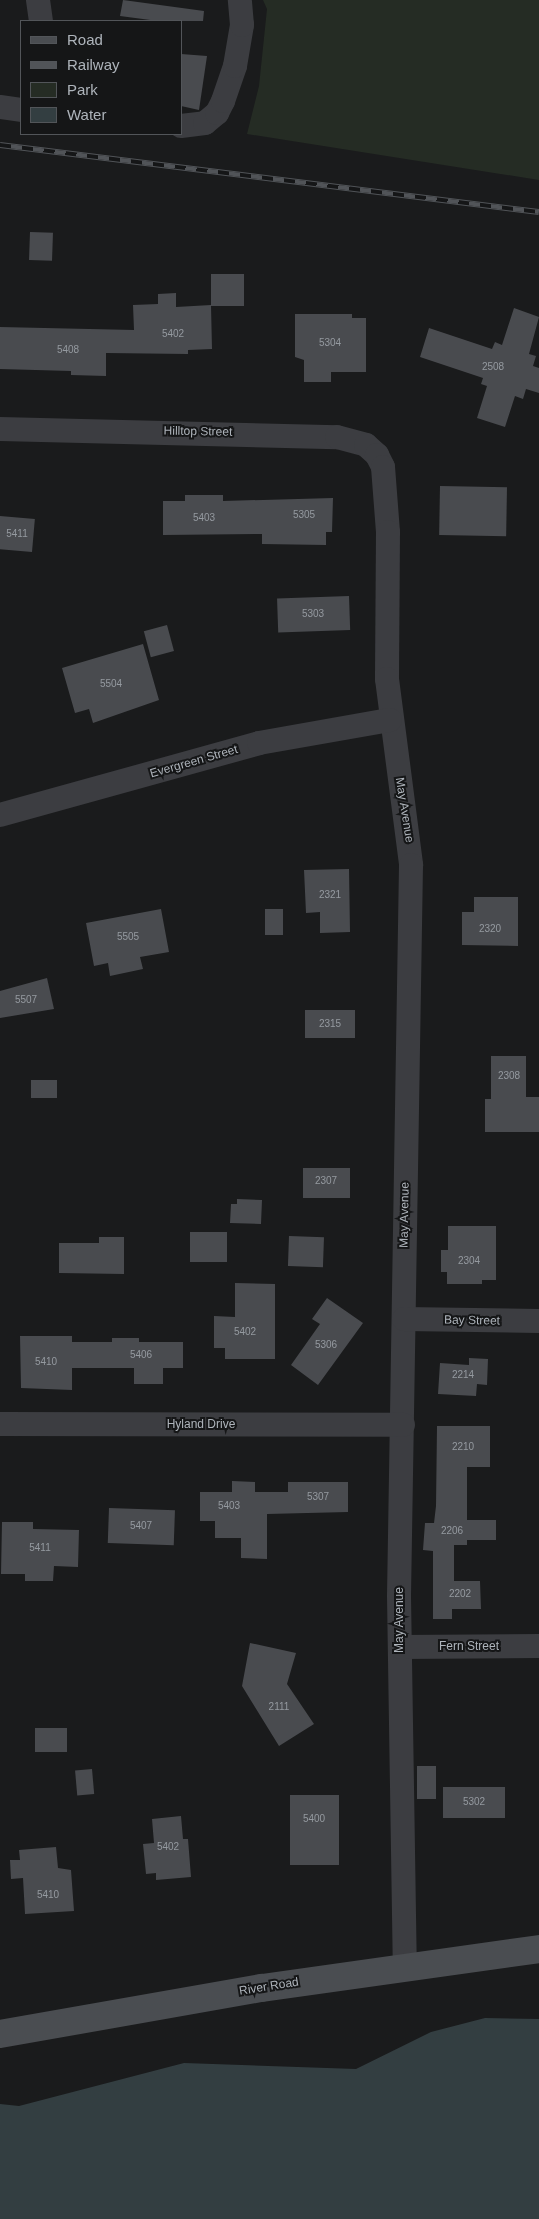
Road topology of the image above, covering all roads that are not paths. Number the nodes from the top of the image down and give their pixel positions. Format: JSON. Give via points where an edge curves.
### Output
{"nodes":[{"id":1,"x":38,"y":0,"type":"edge"},
{"id":2,"x":240,"y":0,"type":"edge"},
{"id":3,"x":41,"y":20,"type":"edge"},
{"id":4,"x":0,"y":107,"type":"edge"},
{"id":5,"x":20,"y":110,"type":"edge"},
{"id":6,"x":182,"y":126,"type":"edge"},
{"id":7,"x":0,"y":429,"type":"edge"},
{"id":8,"x":383,"y":467,"type":"joint"},
{"id":9,"x":390,"y":720,"type":"junction"},
{"id":10,"x":0,"y":816,"type":"edge"},
{"id":11,"x":404,"y":1319,"type":"junction"},
{"id":12,"x":539,"y":1321,"type":"edge"},
{"id":13,"x":0,"y":1424,"type":"edge"},
{"id":14,"x":403,"y":1426,"type":"junction"},
{"id":15,"x":539,"y":1646,"type":"edge"},
{"id":16,"x":400,"y":1647,"type":"junction"},
{"id":17,"x":539,"y":1948,"type":"edge"},
{"id":18,"x":405,"y":1965,"type":"junction"},
{"id":19,"x":0,"y":2034,"type":"edge"}],
"edges":[{"from":1,"to":3,"type":"street"},
{"from":2,"to":6,"type":"street","via":[[242,25],[235,66],[223,101],[217,114],[205,123]]},
{"from":4,"to":5,"type":"street"},
{"from":7,"to":8,"type":"street","name":"Hilltop Street","via":[[337,437],[366,445],[377,455]]},
{"from":8,"to":9,"type":"street","name":"May Avenue","via":[[387,485],[386,649]]},
{"from":9,"to":10,"type":"street","name":"Evergreen Street","via":[[259,743]]},
{"from":9,"to":11,"type":"street","name":"May Avenue","via":[[411,865]]},
{"from":11,"to":12,"type":"street","name":"Bay Street"},
{"from":11,"to":14,"type":"street","name":"May Avenue"},
{"from":13,"to":14,"type":"street","name":"Hyland Drive"},
{"from":14,"to":16,"type":"street","name":"May Avenue"},
{"from":15,"to":16,"type":"street","name":"Fern Street"},
{"from":16,"to":18,"type":"street","name":"May Avenue"},
{"from":17,"to":18,"type":"street","name":"River Road"},
{"from":18,"to":19,"type":"street","name":"River Road"}]}
